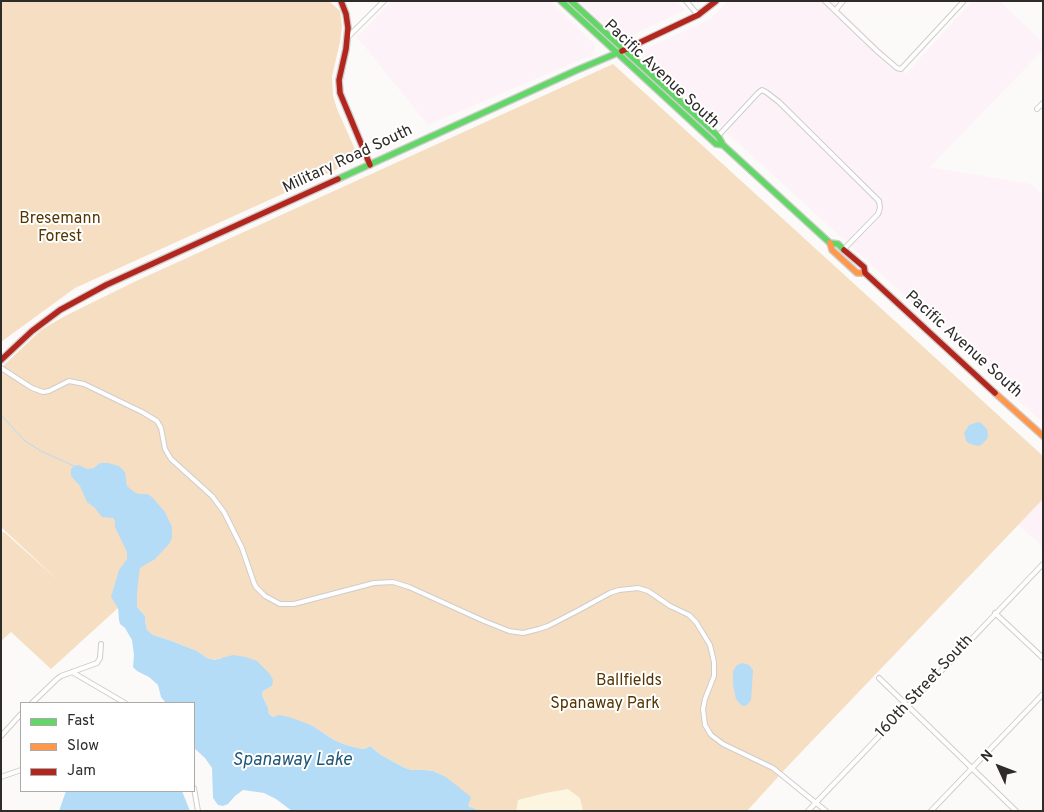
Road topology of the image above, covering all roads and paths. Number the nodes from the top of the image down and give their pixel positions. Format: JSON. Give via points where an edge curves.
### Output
{"nodes":[{"id":1,"x":341,"y":1,"type":"edge"},
{"id":2,"x":384,"y":1,"type":"edge"},
{"id":3,"x":561,"y":1,"type":"edge"},
{"id":4,"x":571,"y":1,"type":"edge"},
{"id":5,"x":686,"y":1,"type":"edge"},
{"id":6,"x":716,"y":1,"type":"edge"},
{"id":7,"x":825,"y":1,"type":"edge"},
{"id":8,"x":843,"y":1,"type":"edge"},
{"id":9,"x":963,"y":2,"type":"edge"},
{"id":10,"x":835,"y":11,"type":"junction"},
{"id":11,"x":698,"y":15,"type":"junction"},
{"id":12,"x":348,"y":38,"type":"junction"},
{"id":13,"x":623,"y":50,"type":"junction"},
{"id":14,"x":616,"y":53,"type":"junction"},
{"id":15,"x":1043,"y":103,"type":"edge"},
{"id":16,"x":1037,"y":109,"type":"dead end"},
{"id":17,"x":718,"y":136,"type":"junction"},
{"id":18,"x":723,"y":145,"type":"junction"},
{"id":19,"x":370,"y":165,"type":"junction"},
{"id":20,"x":830,"y":242,"type":"junction"},
{"id":21,"x":844,"y":249,"type":"junction"},
{"id":22,"x":866,"y":273,"type":"junction"},
{"id":23,"x":1,"y":360,"type":"edge"},
{"id":24,"x":1,"y":368,"type":"edge"},
{"id":25,"x":1043,"y":436,"type":"edge"},
{"id":26,"x":1043,"y":564,"type":"edge"},
{"id":27,"x":995,"y":613,"type":"junction"},
{"id":28,"x":101,"y":644,"type":"dead end"},
{"id":29,"x":1043,"y":658,"type":"edge"},
{"id":30,"x":72,"y":672,"type":"junction"},
{"id":31,"x":879,"y":678,"type":"dead end"},
{"id":32,"x":1043,"y":694,"type":"edge"},
{"id":33,"x":33,"y":702,"type":"edge"},
{"id":34,"x":123,"y":702,"type":"edge"},
{"id":35,"x":908,"y":705,"type":"junction"},
{"id":36,"x":20,"y":715,"type":"edge"},
{"id":37,"x":1,"y":736,"type":"edge"},
{"id":38,"x":972,"y":769,"type":"junction"},
{"id":39,"x":20,"y":770,"type":"edge"},
{"id":40,"x":1,"y":777,"type":"edge"},
{"id":41,"x":195,"y":792,"type":"edge"},
{"id":42,"x":817,"y":802,"type":"junction"},
{"id":43,"x":198,"y":811,"type":"edge"},
{"id":44,"x":808,"y":811,"type":"edge"},
{"id":45,"x":826,"y":811,"type":"edge"},
{"id":46,"x":931,"y":811,"type":"edge"},
{"id":47,"x":1016,"y":811,"type":"edge"}],
"edges":[{"from":1,"to":12,"type":"main road","via":[[348,22]]},
{"from":2,"to":12,"type":"street"},
{"from":3,"to":14,"type":"main road","name":"Pacific Avenue South"},
{"from":4,"to":13,"type":"main road","name":"Pacific Avenue South"},
{"from":5,"to":11,"type":"street"},
{"from":6,"to":11,"type":"main road","name":"Military Road South"},
{"from":7,"to":10,"type":"street"},
{"from":8,"to":10,"type":"street"},
{"from":9,"to":10,"type":"street","via":[[903,69],[877,52]]},
{"from":11,"to":13,"type":"main road","name":"Military Road South"},
{"from":12,"to":19,"type":"main road","via":[[339,80],[340,93]]},
{"from":13,"to":14,"type":"main road","name":"Military Road South"},
{"from":13,"to":17,"type":"main road","name":"Pacific Avenue South"},
{"from":14,"to":18,"type":"main road","name":"Pacific Avenue South","via":[[716,144]]},
{"from":14,"to":19,"type":"main road","name":"Military Road South"},
{"from":15,"to":16,"type":"street"},
{"from":17,"to":18,"type":"main road","name":"Pacific Avenue South"},
{"from":17,"to":21,"type":"street","via":[[762,90],[779,102],[879,201],[878,214]]},
{"from":18,"to":20,"type":"main road","name":"Pacific Avenue South"},
{"from":19,"to":23,"type":"main road","name":"Military Road South","via":[[106,285],[60,310]]},
{"from":20,"to":21,"type":"main road","name":"Pacific Avenue South"},
{"from":20,"to":22,"type":"main road","name":"Pacific Avenue South","via":[[832,250],[857,273]]},
{"from":21,"to":22,"type":"main road","name":"Pacific Avenue South","via":[[864,267]]},
{"from":22,"to":25,"type":"main road","name":"Pacific Avenue South"},
{"from":24,"to":42,"type":"street","via":[[43,392],[69,381],[84,384],[157,420],[171,459],[212,496],[224,512],[256,587],[280,604],[294,604],[374,582],[392,582],[484,622],[523,633],[548,626],[610,593],[638,588],[648,591],[693,618],[710,645],[714,676],[702,709],[711,735],[773,768]]},
{"from":26,"to":27,"type":"street","name":"160th Street South"},
{"from":27,"to":29,"type":"street"},
{"from":27,"to":35,"type":"street","name":"160th Street South"},
{"from":28,"to":30,"type":"street","via":[[97,663]]},
{"from":30,"to":33,"type":"street","via":[[57,679]]},
{"from":30,"to":34,"type":"street"},
{"from":31,"to":35,"type":"street"},
{"from":32,"to":38,"type":"street"},
{"from":35,"to":38,"type":"street"},
{"from":35,"to":42,"type":"street","name":"160th Street South"},
{"from":36,"to":37,"type":"street"},
{"from":38,"to":46,"type":"street"},
{"from":38,"to":47,"type":"street"},
{"from":39,"to":40,"type":"street"},
{"from":41,"to":43,"type":"street"},
{"from":42,"to":44,"type":"street","name":"160th Street South"},
{"from":42,"to":45,"type":"street"}]}
